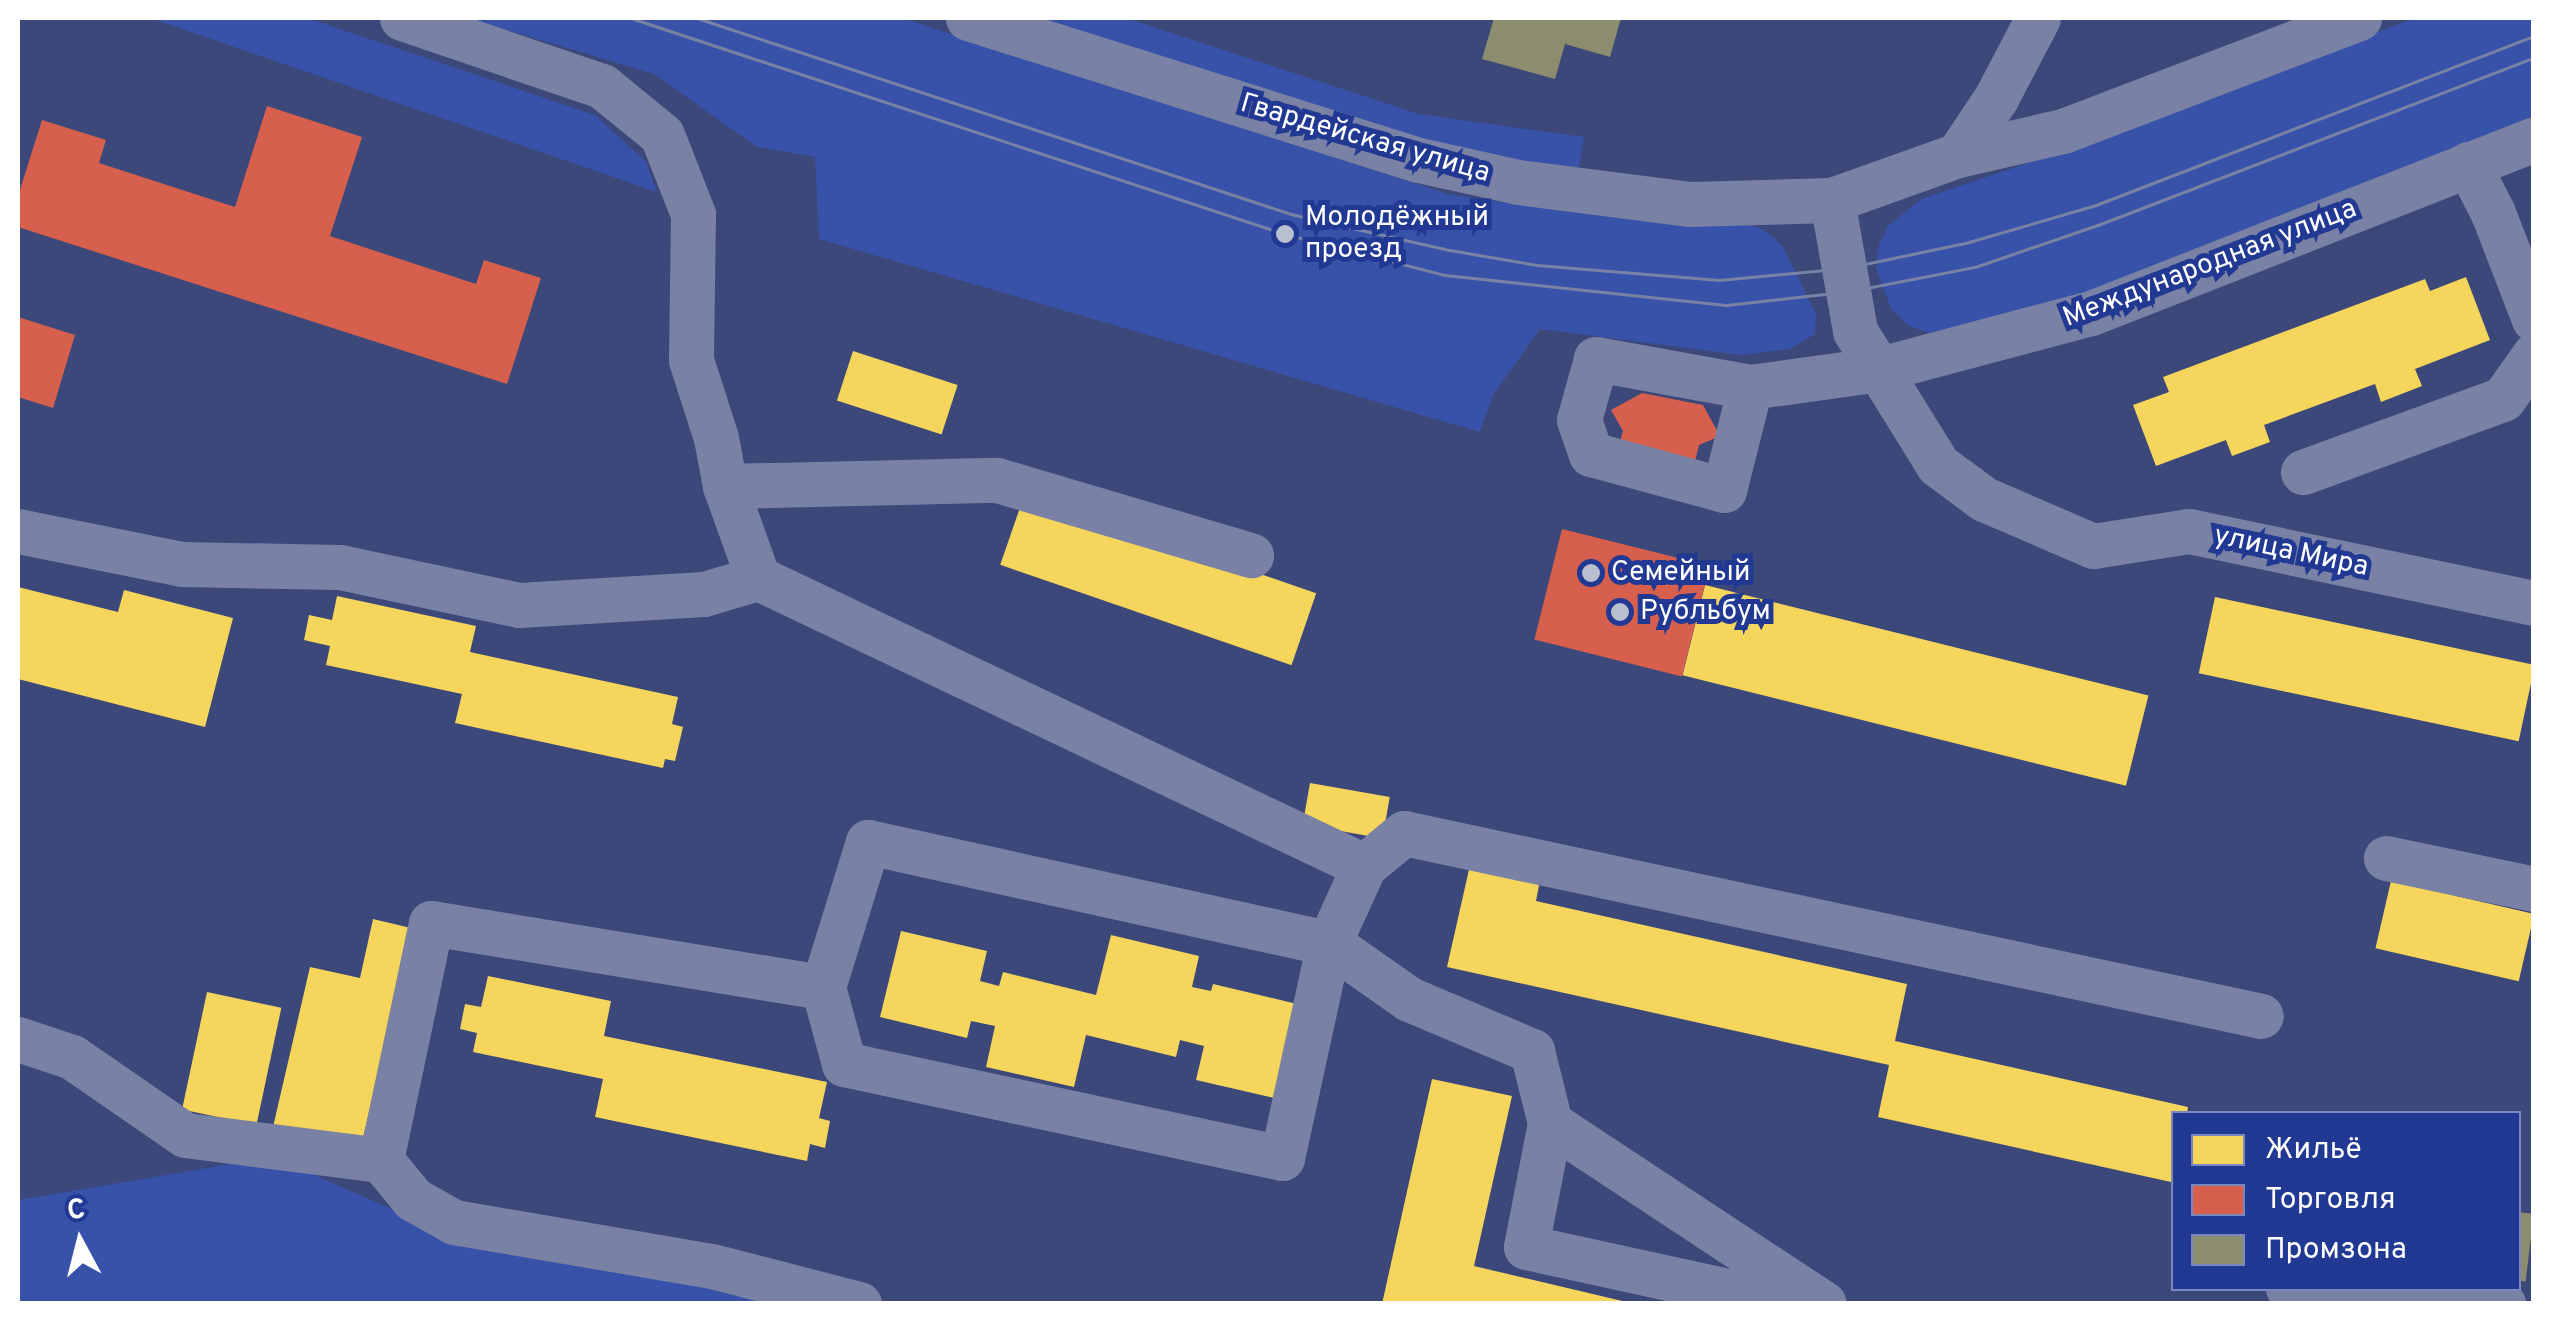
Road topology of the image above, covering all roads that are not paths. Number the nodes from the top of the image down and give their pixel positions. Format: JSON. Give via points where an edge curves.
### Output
{"nodes":[{"id":1,"x":402,"y":18,"type":"edge"},
{"id":2,"x":968,"y":18,"type":"edge"},
{"id":3,"x":2038,"y":18,"type":"edge"},
{"id":4,"x":2359,"y":18,"type":"edge"},
{"id":5,"x":2534,"y":140,"type":"edge"},
{"id":6,"x":1958,"y":155,"type":"junction"},
{"id":7,"x":2468,"y":164,"type":"junction"},
{"id":8,"x":1832,"y":200,"type":"junction"},
{"id":9,"x":2534,"y":319,"type":"edge"},
{"id":10,"x":2534,"y":355,"type":"edge"},
{"id":11,"x":1880,"y":369,"type":"junction"},
{"id":12,"x":1750,"y":387,"type":"dead end"},
{"id":13,"x":2304,"y":472,"type":"dead end"},
{"id":14,"x":725,"y":486,"type":"junction"},
{"id":15,"x":18,"y":532,"type":"edge"},
{"id":16,"x":1251,"y":555,"type":"dead end"},
{"id":17,"x":758,"y":578,"type":"junction"},
{"id":18,"x":2534,"y":603,"type":"edge"},
{"id":19,"x":2386,"y":858,"type":"dead end"},
{"id":20,"x":1364,"y":866,"type":"junction"},
{"id":21,"x":2534,"y":889,"type":"edge"},
{"id":22,"x":1328,"y":943,"type":"junction"},
{"id":23,"x":823,"y":986,"type":"junction"},
{"id":24,"x":2261,"y":1016,"type":"dead end"},
{"id":25,"x":18,"y":1040,"type":"edge"},
{"id":26,"x":1550,"y":1122,"type":"junction"},
{"id":27,"x":382,"y":1160,"type":"junction"},
{"id":28,"x":2328,"y":1291,"type":"edge"},
{"id":29,"x":859,"y":1304,"type":"edge"},
{"id":30,"x":1787,"y":1304,"type":"edge"},
{"id":31,"x":1824,"y":1304,"type":"edge"},
{"id":32,"x":2504,"y":1304,"type":"edge"}],
"edges":[{"from":1,"to":14,"type":"street","via":[[602,86],[662,135],[693,214],[692,360]]},
{"from":2,"to":8,"type":"street","name":"Гвардейская улица","via":[[1419,160],[1518,182],[1689,204]]},
{"from":3,"to":6,"type":"street"},
{"from":4,"to":6,"type":"street","via":[[2063,131]]},
{"from":5,"to":7,"type":"street","name":"Международная улица"},
{"from":6,"to":8,"type":"street"},
{"from":7,"to":9,"type":"street"},
{"from":7,"to":11,"type":"street","name":"Международная улица","via":[[2091,312]]},
{"from":8,"to":11,"type":"street","name":"улица Мира","via":[[1855,331]]},
{"from":10,"to":13,"type":"street","via":[[2503,399]]},
{"from":11,"to":12,"type":"street","name":"Международная улица"},
{"from":11,"to":18,"type":"street","name":"улица Мира","via":[[1938,465],[1984,499],[2093,546],[2189,530]]},
{"from":14,"to":16,"type":"street","via":[[997,480]]},
{"from":14,"to":17,"type":"street"},
{"from":15,"to":17,"type":"street","via":[[182,564],[340,566],[519,606],[704,594]]},
{"from":17,"to":20,"type":"street"},
{"from":19,"to":21,"type":"street"},
{"from":20,"to":22,"type":"street"},
{"from":20,"to":24,"type":"street","via":[[1404,833]]},
{"from":22,"to":23,"type":"street","via":[[868,842]]},
{"from":22,"to":23,"type":"street","via":[[1282,1158],[844,1064]]},
{"from":22,"to":26,"type":"street","via":[[1409,999],[1532,1051]]},
{"from":23,"to":27,"type":"street","via":[[431,923]]},
{"from":25,"to":27,"type":"street","via":[[72,1057],[185,1135]]},
{"from":26,"to":30,"type":"street","via":[[1526,1247]]},
{"from":26,"to":31,"type":"street"},
{"from":27,"to":29,"type":"street","via":[[413,1199],[454,1222],[712,1266]]},
{"from":28,"to":32,"type":"street"}]}
